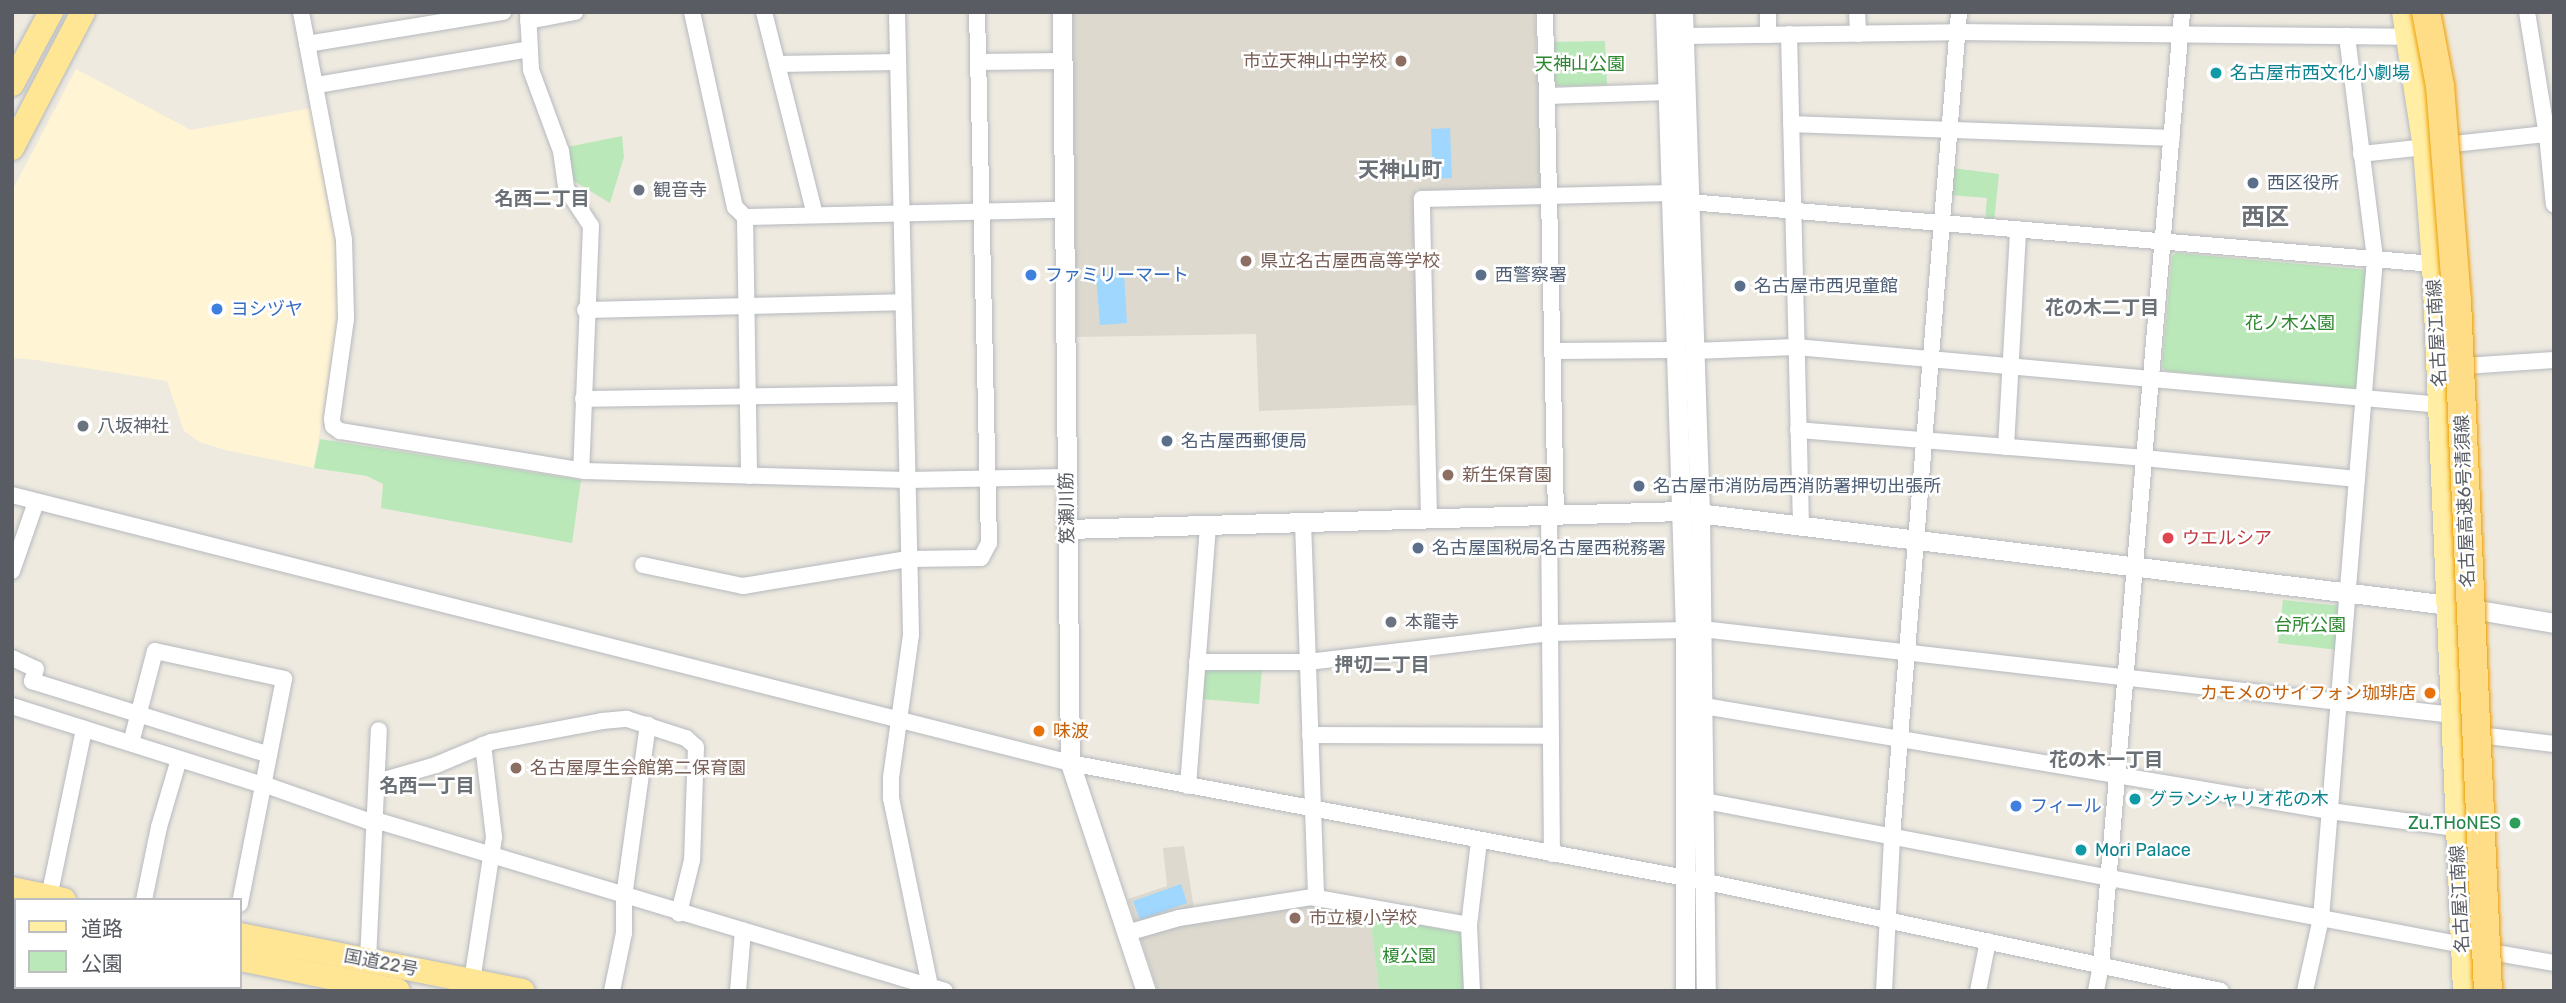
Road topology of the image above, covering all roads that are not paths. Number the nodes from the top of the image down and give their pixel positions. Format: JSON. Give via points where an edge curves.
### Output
{"nodes":[{"id":1,"x":51,"y":12,"type":"edge"},
{"id":2,"x":83,"y":12,"type":"edge"},
{"id":3,"x":301,"y":12,"type":"edge"},
{"id":4,"x":503,"y":12,"type":"edge"},
{"id":5,"x":575,"y":12,"type":"edge"},
{"id":6,"x":692,"y":12,"type":"edge"},
{"id":7,"x":764,"y":12,"type":"edge"},
{"id":8,"x":897,"y":12,"type":"edge"},
{"id":9,"x":977,"y":12,"type":"edge"},
{"id":10,"x":1062,"y":12,"type":"edge"},
{"id":11,"x":1545,"y":12,"type":"edge"},
{"id":12,"x":1665,"y":12,"type":"edge"},
{"id":13,"x":1683,"y":12,"type":"edge"},
{"id":14,"x":1768,"y":12,"type":"edge"},
{"id":15,"x":1857,"y":12,"type":"edge"},
{"id":16,"x":1959,"y":12,"type":"edge"},
{"id":17,"x":2182,"y":12,"type":"edge"},
{"id":18,"x":2404,"y":12,"type":"edge"},
{"id":19,"x":2429,"y":12,"type":"edge"},
{"id":20,"x":2527,"y":12,"type":"edge"},
{"id":21,"x":528,"y":17,"type":"edge"},
{"id":22,"x":2409,"y":25,"type":"edge"},
{"id":23,"x":1957,"y":32,"type":"junction"},
{"id":24,"x":1789,"y":34,"type":"junction"},
{"id":25,"x":1858,"y":34,"type":"junction"},
{"id":26,"x":2180,"y":34,"type":"junction"},
{"id":27,"x":1768,"y":35,"type":"junction"},
{"id":28,"x":1684,"y":36,"type":"junction"},
{"id":29,"x":2347,"y":36,"type":"junction"},
{"id":30,"x":307,"y":44,"type":"junction"},
{"id":31,"x":529,"y":49,"type":"junction"},
{"id":32,"x":1063,"y":61,"type":"junction"},
{"id":33,"x":897,"y":62,"type":"junction"},
{"id":34,"x":978,"y":62,"type":"junction"},
{"id":35,"x":778,"y":64,"type":"junction"},
{"id":36,"x":12,"y":84,"type":"edge"},
{"id":37,"x":317,"y":85,"type":"junction"},
{"id":38,"x":1667,"y":92,"type":"junction"},
{"id":39,"x":1548,"y":96,"type":"junction"},
{"id":40,"x":1791,"y":124,"type":"junction"},
{"id":41,"x":1949,"y":130,"type":"junction"},
{"id":42,"x":2551,"y":134,"type":"edge"},
{"id":43,"x":2172,"y":138,"type":"junction"},
{"id":44,"x":2451,"y":146,"type":"junction"},
{"id":45,"x":12,"y":148,"type":"edge"},
{"id":46,"x":2426,"y":148,"type":"junction"},
{"id":47,"x":2361,"y":154,"type":"junction"},
{"id":48,"x":1671,"y":193,"type":"junction"},
{"id":49,"x":1551,"y":196,"type":"junction"},
{"id":50,"x":1689,"y":202,"type":"junction"},
{"id":51,"x":2554,"y":205,"type":"edge"},
{"id":52,"x":1064,"y":210,"type":"junction"},
{"id":53,"x":982,"y":211,"type":"junction"},
{"id":54,"x":1793,"y":211,"type":"junction"},
{"id":55,"x":901,"y":213,"type":"junction"},
{"id":56,"x":815,"y":215,"type":"junction"},
{"id":57,"x":745,"y":217,"type":"junction"},
{"id":58,"x":1942,"y":223,"type":"junction"},
{"id":59,"x":2018,"y":229,"type":"junction"},
{"id":60,"x":2163,"y":241,"type":"junction"},
{"id":61,"x":2375,"y":258,"type":"junction"},
{"id":62,"x":2434,"y":264,"type":"junction"},
{"id":63,"x":903,"y":302,"type":"junction"},
{"id":64,"x":746,"y":306,"type":"junction"},
{"id":65,"x":586,"y":310,"type":"junction"},
{"id":66,"x":1796,"y":347,"type":"junction"},
{"id":67,"x":1554,"y":351,"type":"junction"},
{"id":68,"x":1685,"y":351,"type":"junction"},
{"id":69,"x":1931,"y":360,"type":"junction"},
{"id":70,"x":2554,"y":360,"type":"edge"},
{"id":71,"x":2465,"y":366,"type":"junction"},
{"id":72,"x":2010,"y":367,"type":"junction"},
{"id":73,"x":2151,"y":380,"type":"junction"},
{"id":74,"x":905,"y":394,"type":"junction"},
{"id":75,"x":748,"y":395,"type":"junction"},
{"id":76,"x":583,"y":399,"type":"junction"},
{"id":77,"x":2363,"y":400,"type":"junction"},
{"id":78,"x":2441,"y":405,"type":"junction"},
{"id":79,"x":1798,"y":430,"type":"junction"},
{"id":80,"x":1924,"y":440,"type":"junction"},
{"id":81,"x":2006,"y":447,"type":"junction"},
{"id":82,"x":2144,"y":458,"type":"junction"},
{"id":83,"x":581,"y":470,"type":"junction"},
{"id":84,"x":749,"y":476,"type":"junction"},
{"id":85,"x":1067,"y":477,"type":"junction"},
{"id":86,"x":986,"y":478,"type":"junction"},
{"id":87,"x":2357,"y":479,"type":"junction"},
{"id":88,"x":907,"y":480,"type":"junction"},
{"id":89,"x":12,"y":495,"type":"edge"},
{"id":90,"x":36,"y":502,"type":"junction"},
{"id":91,"x":1690,"y":512,"type":"junction"},
{"id":92,"x":1553,"y":515,"type":"junction"},
{"id":93,"x":1429,"y":519,"type":"junction"},
{"id":94,"x":1303,"y":522,"type":"junction"},
{"id":95,"x":1208,"y":525,"type":"junction"},
{"id":96,"x":1801,"y":526,"type":"junction"},
{"id":97,"x":1068,"y":529,"type":"junction"},
{"id":98,"x":1916,"y":540,"type":"junction"},
{"id":99,"x":908,"y":559,"type":"junction"},
{"id":100,"x":643,"y":565,"type":"dead end"},
{"id":101,"x":2135,"y":566,"type":"junction"},
{"id":102,"x":12,"y":571,"type":"edge"},
{"id":103,"x":2348,"y":592,"type":"junction"},
{"id":104,"x":2449,"y":605,"type":"junction"},
{"id":105,"x":2474,"y":608,"type":"junction"},
{"id":106,"x":2554,"y":623,"type":"edge"},
{"id":107,"x":1693,"y":630,"type":"junction"},
{"id":108,"x":1550,"y":633,"type":"junction"},
{"id":109,"x":1907,"y":653,"type":"junction"},
{"id":110,"x":12,"y":658,"type":"edge"},
{"id":111,"x":1197,"y":662,"type":"junction"},
{"id":112,"x":1308,"y":662,"type":"junction"},
{"id":113,"x":2126,"y":678,"type":"junction"},
{"id":114,"x":2339,"y":702,"type":"junction"},
{"id":115,"x":12,"y":706,"type":"edge"},
{"id":116,"x":1704,"y":706,"type":"junction"},
{"id":117,"x":140,"y":714,"type":"junction"},
{"id":118,"x":2453,"y":715,"type":"junction"},
{"id":119,"x":899,"y":718,"type":"junction"},
{"id":120,"x":648,"y":725,"type":"junction"},
{"id":121,"x":85,"y":729,"type":"junction"},
{"id":122,"x":379,"y":730,"type":"dead end"},
{"id":123,"x":1310,"y":735,"type":"junction"},
{"id":124,"x":2479,"y":735,"type":"junction"},
{"id":125,"x":1551,"y":736,"type":"junction"},
{"id":126,"x":1900,"y":739,"type":"junction"},
{"id":127,"x":131,"y":743,"type":"junction"},
{"id":128,"x":2554,"y":744,"type":"edge"},
{"id":129,"x":483,"y":745,"type":"junction"},
{"id":130,"x":269,"y":755,"type":"junction"},
{"id":131,"x":179,"y":759,"type":"junction"},
{"id":132,"x":1070,"y":763,"type":"junction"},
{"id":133,"x":2117,"y":775,"type":"junction"},
{"id":134,"x":377,"y":782,"type":"junction"},
{"id":135,"x":263,"y":785,"type":"junction"},
{"id":136,"x":1188,"y":786,"type":"junction"},
{"id":137,"x":1705,"y":801,"type":"junction"},
{"id":138,"x":1312,"y":810,"type":"junction"},
{"id":139,"x":2330,"y":811,"type":"junction"},
{"id":140,"x":375,"y":820,"type":"junction"},
{"id":141,"x":2456,"y":828,"type":"junction"},
{"id":142,"x":1892,"y":836,"type":"junction"},
{"id":143,"x":1479,"y":841,"type":"junction"},
{"id":144,"x":1552,"y":854,"type":"junction"},
{"id":145,"x":492,"y":856,"type":"junction"},
{"id":146,"x":2108,"y":877,"type":"junction"},
{"id":147,"x":1687,"y":879,"type":"junction"},
{"id":148,"x":1707,"y":882,"type":"junction"},
{"id":149,"x":12,"y":889,"type":"edge"},
{"id":150,"x":624,"y":897,"type":"junction"},
{"id":151,"x":1315,"y":897,"type":"junction"},
{"id":152,"x":56,"y":898,"type":"edge"},
{"id":153,"x":144,"y":898,"type":"edge"},
{"id":154,"x":241,"y":898,"type":"edge"},
{"id":155,"x":679,"y":913,"type":"junction"},
{"id":156,"x":2321,"y":918,"type":"junction"},
{"id":157,"x":1887,"y":919,"type":"junction"},
{"id":158,"x":1469,"y":925,"type":"junction"},
{"id":159,"x":743,"y":930,"type":"junction"},
{"id":160,"x":1127,"y":933,"type":"junction"},
{"id":161,"x":242,"y":935,"type":"edge"},
{"id":162,"x":1987,"y":941,"type":"junction"},
{"id":163,"x":2463,"y":945,"type":"junction"},
{"id":164,"x":2491,"y":952,"type":"junction"},
{"id":165,"x":242,"y":959,"type":"edge"},
{"id":166,"x":368,"y":960,"type":"junction"},
{"id":167,"x":2554,"y":962,"type":"edge"},
{"id":168,"x":2101,"y":965,"type":"junction"},
{"id":169,"x":472,"y":981,"type":"junction"},
{"id":170,"x":936,"y":989,"type":"edge"},
{"id":171,"x":391,"y":990,"type":"edge"},
{"id":172,"x":523,"y":991,"type":"edge"},
{"id":173,"x":612,"y":991,"type":"edge"},
{"id":174,"x":738,"y":991,"type":"edge"},
{"id":175,"x":1146,"y":991,"type":"edge"},
{"id":176,"x":1472,"y":991,"type":"edge"},
{"id":177,"x":1685,"y":991,"type":"edge"},
{"id":178,"x":1706,"y":991,"type":"edge"},
{"id":179,"x":1884,"y":991,"type":"edge"},
{"id":180,"x":1978,"y":991,"type":"edge"},
{"id":181,"x":2095,"y":991,"type":"edge"},
{"id":182,"x":2221,"y":991,"type":"edge"},
{"id":183,"x":2305,"y":991,"type":"edge"},
{"id":184,"x":2468,"y":991,"type":"edge"},
{"id":185,"x":2491,"y":991,"type":"edge"}],
"edges":[{"from":1,"to":36,"type":"highway"},
{"from":2,"to":45,"type":"highway"},
{"from":3,"to":30,"type":"street"},
{"from":4,"to":30,"type":"street"},
{"from":5,"to":21,"type":"street"},
{"from":6,"to":57,"type":"street","via":[[736,207]]},
{"from":7,"to":35,"type":"street"},
{"from":8,"to":33,"type":"street"},
{"from":9,"to":34,"type":"street"},
{"from":10,"to":32,"type":"street","name":"笈瀬川筋"},
{"from":11,"to":39,"type":"street"},
{"from":12,"to":38,"type":"street"},
{"from":13,"to":28,"type":"street"},
{"from":14,"to":27,"type":"street"},
{"from":15,"to":25,"type":"street"},
{"from":16,"to":23,"type":"street"},
{"from":17,"to":26,"type":"street"},
{"from":18,"to":22,"type":"main road","name":"名古屋江南線"},
{"from":19,"to":44,"type":"main road","name":"名古屋江南線","via":[[2445,85]]},
{"from":19,"to":185,"type":"highway","name":"名古屋高速6号清須線","bridge":true,"via":[[2440,86],[2457,301]]},
{"from":20,"to":42,"type":"street"},
{"from":21,"to":31,"type":"street"},
{"from":22,"to":29,"type":"street"},
{"from":22,"to":46,"type":"main road","name":"名古屋江南線"},
{"from":22,"to":184,"type":"highway","name":"名古屋高速6号清須線","via":[[2418,58],[2433,187],[2449,459]]},
{"from":23,"to":25,"type":"street"},
{"from":23,"to":26,"type":"street"},
{"from":23,"to":41,"type":"street"},
{"from":24,"to":25,"type":"street"},
{"from":24,"to":27,"type":"street"},
{"from":24,"to":40,"type":"street"},
{"from":26,"to":29,"type":"street"},
{"from":26,"to":43,"type":"street"},
{"from":27,"to":28,"type":"street"},
{"from":28,"to":50,"type":"street"},
{"from":29,"to":47,"type":"street"},
{"from":30,"to":37,"type":"street"},
{"from":31,"to":37,"type":"street"},
{"from":31,"to":65,"type":"street","via":[[531,69],[561,151],[566,188],[591,226]]},
{"from":32,"to":34,"type":"street"},
{"from":32,"to":52,"type":"street","name":"笈瀬川筋"},
{"from":33,"to":35,"type":"street"},
{"from":33,"to":55,"type":"street"},
{"from":34,"to":53,"type":"street"},
{"from":35,"to":56,"type":"street"},
{"from":37,"to":83,"type":"street","via":[[346,260],[346,319],[333,426],[340,431]]},
{"from":38,"to":39,"type":"street"},
{"from":38,"to":48,"type":"street"},
{"from":39,"to":49,"type":"street"},
{"from":40,"to":41,"type":"street"},
{"from":40,"to":54,"type":"street"},
{"from":41,"to":43,"type":"street"},
{"from":41,"to":58,"type":"street"},
{"from":42,"to":44,"type":"street"},
{"from":42,"to":51,"type":"street"},
{"from":43,"to":60,"type":"street"},
{"from":44,"to":46,"type":"street"},
{"from":44,"to":71,"type":"main road","name":"名古屋江南線"},
{"from":46,"to":47,"type":"street"},
{"from":46,"to":62,"type":"main road","name":"名古屋江南線"},
{"from":47,"to":61,"type":"street"},
{"from":48,"to":49,"type":"street"},
{"from":48,"to":50,"type":"street"},
{"from":48,"to":68,"type":"street"},
{"from":49,"to":67,"type":"street"},
{"from":49,"to":93,"type":"street","via":[[1422,199]]},
{"from":50,"to":54,"type":"street"},
{"from":50,"to":68,"type":"street"},
{"from":52,"to":53,"type":"street"},
{"from":52,"to":85,"type":"street","name":"笈瀬川筋"},
{"from":53,"to":55,"type":"street"},
{"from":53,"to":86,"type":"street"},
{"from":54,"to":58,"type":"street"},
{"from":54,"to":66,"type":"street"},
{"from":55,"to":56,"type":"street"},
{"from":55,"to":63,"type":"street"},
{"from":56,"to":57,"type":"street"},
{"from":57,"to":64,"type":"street"},
{"from":58,"to":59,"type":"street"},
{"from":58,"to":69,"type":"street"},
{"from":59,"to":60,"type":"street"},
{"from":59,"to":72,"type":"street"},
{"from":60,"to":61,"type":"street"},
{"from":60,"to":73,"type":"street"},
{"from":61,"to":62,"type":"street"},
{"from":61,"to":77,"type":"street"},
{"from":62,"to":78,"type":"main road","name":"名古屋江南線"},
{"from":63,"to":64,"type":"street"},
{"from":63,"to":74,"type":"street"},
{"from":64,"to":65,"type":"street"},
{"from":64,"to":75,"type":"street"},
{"from":65,"to":76,"type":"street"},
{"from":66,"to":68,"type":"street"},
{"from":66,"to":69,"type":"street"},
{"from":66,"to":79,"type":"street"},
{"from":67,"to":68,"type":"street"},
{"from":67,"to":92,"type":"street"},
{"from":68,"to":91,"type":"street"},
{"from":69,"to":72,"type":"street"},
{"from":69,"to":80,"type":"street"},
{"from":70,"to":71,"type":"street"},
{"from":71,"to":105,"type":"main road","name":"名古屋江南線"},
{"from":72,"to":73,"type":"street"},
{"from":72,"to":81,"type":"street"},
{"from":73,"to":77,"type":"street"},
{"from":73,"to":82,"type":"street"},
{"from":74,"to":75,"type":"street"},
{"from":74,"to":88,"type":"street"},
{"from":75,"to":76,"type":"street"},
{"from":75,"to":84,"type":"street"},
{"from":76,"to":83,"type":"street"},
{"from":77,"to":78,"type":"street"},
{"from":77,"to":87,"type":"street"},
{"from":78,"to":104,"type":"main road","name":"名古屋江南線"},
{"from":79,"to":80,"type":"street"},
{"from":79,"to":96,"type":"street"},
{"from":80,"to":81,"type":"street"},
{"from":80,"to":98,"type":"street"},
{"from":81,"to":82,"type":"street"},
{"from":82,"to":87,"type":"street"},
{"from":82,"to":101,"type":"street"},
{"from":83,"to":84,"type":"street"},
{"from":84,"to":88,"type":"street"},
{"from":85,"to":86,"type":"street"},
{"from":85,"to":97,"type":"street","name":"笈瀬川筋"},
{"from":86,"to":88,"type":"street"},
{"from":86,"to":99,"type":"street","via":[[989,542],[981,558]]},
{"from":87,"to":103,"type":"street"},
{"from":88,"to":99,"type":"street"},
{"from":89,"to":90,"type":"street"},
{"from":90,"to":102,"type":"street"},
{"from":90,"to":119,"type":"street"},
{"from":91,"to":92,"type":"street"},
{"from":91,"to":96,"type":"street"},
{"from":91,"to":107,"type":"street"},
{"from":92,"to":93,"type":"street"},
{"from":92,"to":108,"type":"street"},
{"from":93,"to":94,"type":"street"},
{"from":94,"to":95,"type":"street"},
{"from":94,"to":112,"type":"street"},
{"from":95,"to":97,"type":"street"},
{"from":95,"to":111,"type":"street"},
{"from":96,"to":98,"type":"street"},
{"from":97,"to":132,"type":"street","name":"笈瀬川筋"},
{"from":98,"to":101,"type":"street"},
{"from":98,"to":109,"type":"street"},
{"from":99,"to":100,"type":"street","via":[[743,586]]},
{"from":99,"to":119,"type":"street","via":[[911,635]]},
{"from":101,"to":103,"type":"street"},
{"from":101,"to":113,"type":"street"},
{"from":103,"to":104,"type":"street"},
{"from":103,"to":114,"type":"street"},
{"from":104,"to":105,"type":"street"},
{"from":104,"to":118,"type":"main road","name":"名古屋江南線"},
{"from":105,"to":106,"type":"street"},
{"from":105,"to":124,"type":"main road","name":"名古屋江南線"},
{"from":107,"to":108,"type":"street"},
{"from":107,"to":109,"type":"street"},
{"from":107,"to":116,"type":"street"},
{"from":107,"to":147,"type":"street"},
{"from":108,"to":112,"type":"street"},
{"from":108,"to":125,"type":"street"},
{"from":109,"to":113,"type":"street"},
{"from":109,"to":126,"type":"street"},
{"from":110,"to":117,"type":"street","via":[[36,669],[32,681]]},
{"from":111,"to":112,"type":"street"},
{"from":111,"to":136,"type":"street"},
{"from":112,"to":123,"type":"street"},
{"from":113,"to":114,"type":"street"},
{"from":113,"to":133,"type":"street"},
{"from":114,"to":118,"type":"street"},
{"from":114,"to":139,"type":"street"},
{"from":115,"to":121,"type":"street"},
{"from":116,"to":126,"type":"street"},
{"from":116,"to":137,"type":"street"},
{"from":117,"to":127,"type":"street"},
{"from":117,"to":130,"type":"street"},
{"from":117,"to":130,"type":"street","via":[[155,650],[284,679]]},
{"from":118,"to":141,"type":"main road","name":"名古屋江南線"},
{"from":119,"to":132,"type":"street"},
{"from":119,"to":170,"type":"street","via":[[891,798]]},
{"from":120,"to":129,"type":"street","via":[[627,719],[602,721]]},
{"from":120,"to":150,"type":"street"},
{"from":120,"to":155,"type":"street","via":[[686,738],[695,747],[692,860]]},
{"from":121,"to":127,"type":"street"},
{"from":121,"to":152,"type":"street"},
{"from":122,"to":134,"type":"street"},
{"from":123,"to":125,"type":"street"},
{"from":123,"to":138,"type":"street"},
{"from":124,"to":128,"type":"street"},
{"from":124,"to":164,"type":"main road","name":"名古屋江南線"},
{"from":125,"to":144,"type":"street"},
{"from":126,"to":133,"type":"street"},
{"from":126,"to":142,"type":"street"},
{"from":127,"to":131,"type":"street"},
{"from":129,"to":134,"type":"street"},
{"from":129,"to":145,"type":"street","via":[[493,821]]},
{"from":130,"to":135,"type":"street"},
{"from":131,"to":135,"type":"street"},
{"from":131,"to":153,"type":"street"},
{"from":132,"to":136,"type":"street"},
{"from":132,"to":160,"type":"street","name":"笈瀬川筋"},
{"from":133,"to":139,"type":"street"},
{"from":133,"to":146,"type":"street"},
{"from":134,"to":140,"type":"street"},
{"from":135,"to":140,"type":"street"},
{"from":135,"to":154,"type":"street"},
{"from":136,"to":138,"type":"street"},
{"from":137,"to":142,"type":"street"},
{"from":137,"to":148,"type":"street"},
{"from":138,"to":143,"type":"street"},
{"from":138,"to":151,"type":"street"},
{"from":139,"to":141,"type":"street"},
{"from":139,"to":156,"type":"street"},
{"from":140,"to":145,"type":"street"},
{"from":140,"to":166,"type":"street"},
{"from":141,"to":163,"type":"main road","name":"名古屋江南線"},
{"from":142,"to":146,"type":"street"},
{"from":142,"to":157,"type":"street"},
{"from":143,"to":144,"type":"street"},
{"from":143,"to":158,"type":"street"},
{"from":144,"to":147,"type":"street"},
{"from":145,"to":150,"type":"street"},
{"from":145,"to":169,"type":"street"},
{"from":146,"to":156,"type":"street"},
{"from":146,"to":168,"type":"street"},
{"from":147,"to":148,"type":"street"},
{"from":147,"to":177,"type":"street"},
{"from":148,"to":157,"type":"street"},
{"from":148,"to":178,"type":"street"},
{"from":149,"to":152,"type":"highway"},
{"from":150,"to":155,"type":"street"},
{"from":150,"to":173,"type":"street","via":[[624,933]]},
{"from":151,"to":158,"type":"street"},
{"from":151,"to":160,"type":"street","via":[[1179,918]]},
{"from":155,"to":159,"type":"street"},
{"from":156,"to":163,"type":"street"},
{"from":156,"to":183,"type":"street"},
{"from":157,"to":162,"type":"street"},
{"from":157,"to":179,"type":"street"},
{"from":158,"to":176,"type":"street"},
{"from":159,"to":170,"type":"street"},
{"from":159,"to":174,"type":"street"},
{"from":160,"to":175,"type":"street","name":"笈瀬川筋"},
{"from":161,"to":166,"type":"highway","name":"国道22号"},
{"from":162,"to":168,"type":"street"},
{"from":162,"to":180,"type":"street"},
{"from":163,"to":184,"type":"main road","name":"名古屋江南線"},
{"from":164,"to":167,"type":"street"},
{"from":164,"to":185,"type":"main road","name":"名古屋江南線"},
{"from":165,"to":171,"type":"highway","name":"国道22号"},
{"from":166,"to":169,"type":"highway","name":"国道22号"},
{"from":168,"to":181,"type":"street"},
{"from":168,"to":182,"type":"street"},
{"from":169,"to":172,"type":"highway","name":"国道22号"}]}
